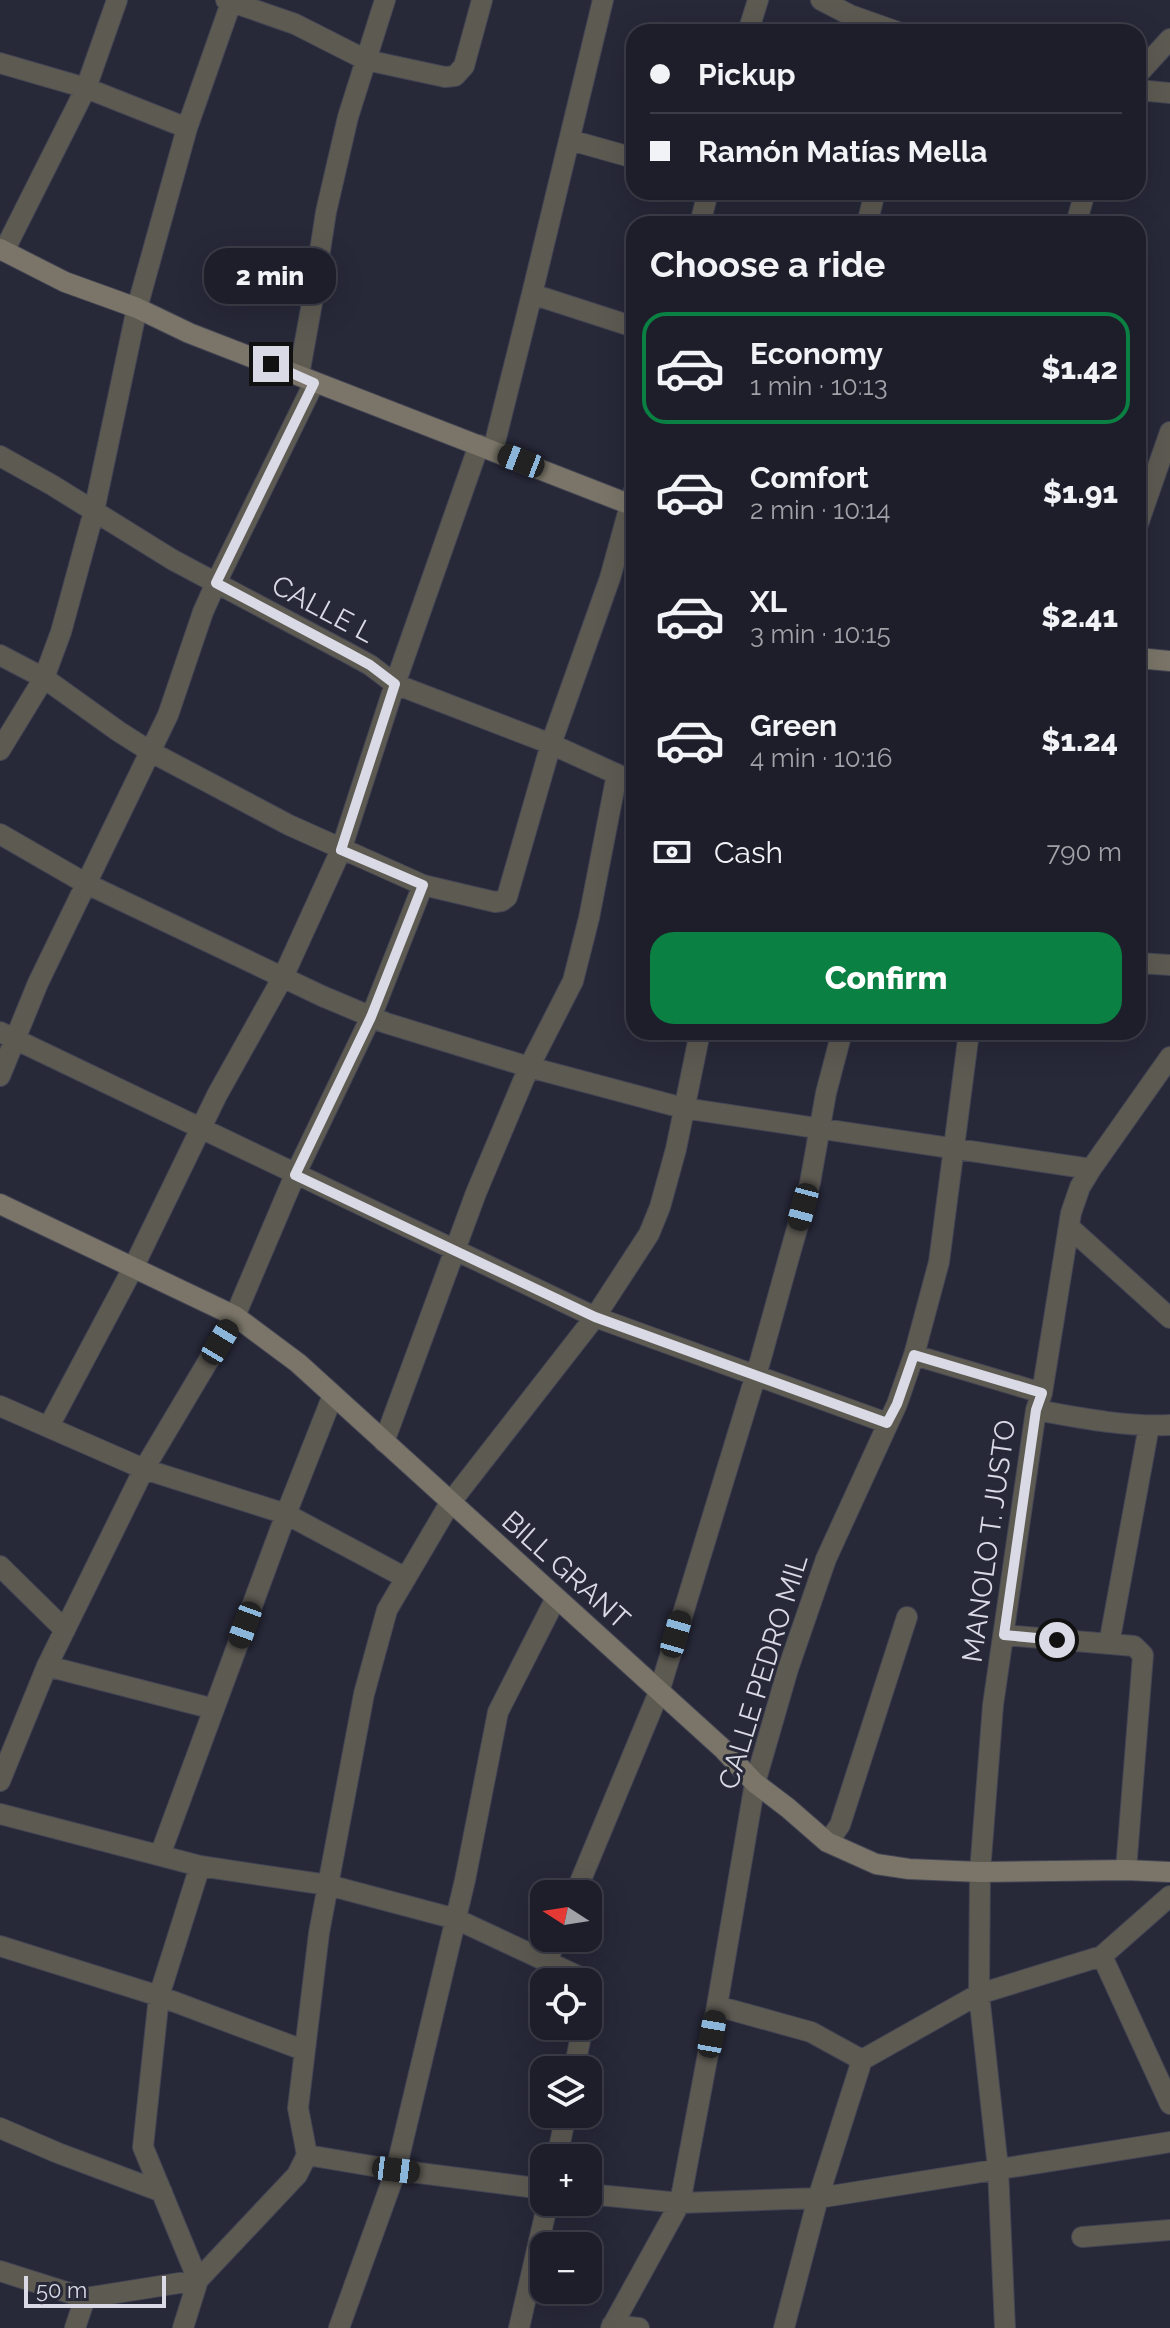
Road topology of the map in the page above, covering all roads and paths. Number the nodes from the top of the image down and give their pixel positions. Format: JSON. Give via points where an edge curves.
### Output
{"nodes":[{"id":1,"x":117,"y":0,"type":"edge"},
{"id":2,"x":385,"y":0,"type":"edge"},
{"id":3,"x":482,"y":0,"type":"edge"},
{"id":4,"x":603,"y":0,"type":"edge"},
{"id":5,"x":758,"y":0,"type":"edge"},
{"id":6,"x":821,"y":0,"type":"edge"},
{"id":7,"x":230,"y":1,"type":"edge"},
{"id":8,"x":852,"y":7,"type":"edge"},
{"id":9,"x":750,"y":24,"type":"edge"},
{"id":10,"x":883,"y":24,"type":"edge"},
{"id":11,"x":1170,"y":39,"type":"edge"},
{"id":12,"x":366,"y":60,"type":"junction"},
{"id":13,"x":0,"y":63,"type":"edge"},
{"id":14,"x":1146,"y":65,"type":"edge"},
{"id":15,"x":86,"y":88,"type":"junction"},
{"id":16,"x":1146,"y":91,"type":"edge"},
{"id":17,"x":1170,"y":93,"type":"edge"},
{"id":18,"x":187,"y":128,"type":"junction"},
{"id":19,"x":570,"y":140,"type":"junction"},
{"id":20,"x":626,"y":156,"type":"edge"},
{"id":21,"x":2,"y":250,"type":"edge"},
{"id":22,"x":532,"y":294,"type":"junction"},
{"id":23,"x":137,"y":308,"type":"junction"},
{"id":24,"x":626,"y":324,"type":"edge"},
{"id":25,"x":306,"y":379,"type":"junction"},
{"id":26,"x":1170,"y":432,"type":"edge"},
{"id":27,"x":486,"y":448,"type":"junction"},
{"id":28,"x":0,"y":456,"type":"edge"},
{"id":29,"x":626,"y":498,"type":"edge"},
{"id":30,"x":1146,"y":501,"type":"edge"},
{"id":31,"x":94,"y":511,"type":"junction"},
{"id":32,"x":626,"y":524,"type":"edge"},
{"id":33,"x":216,"y":583,"type":"junction"},
{"id":34,"x":0,"y":655,"type":"edge"},
{"id":35,"x":1146,"y":659,"type":"edge"},
{"id":36,"x":1170,"y":661,"type":"edge"},
{"id":37,"x":44,"y":678,"type":"junction"},
{"id":38,"x":395,"y":684,"type":"junction"},
{"id":39,"x":551,"y":744,"type":"junction"},
{"id":40,"x":0,"y":750,"type":"edge"},
{"id":41,"x":151,"y":752,"type":"junction"},
{"id":42,"x":626,"y":778,"type":"edge"},
{"id":43,"x":0,"y":834,"type":"edge"},
{"id":44,"x":341,"y":850,"type":"junction"},
{"id":45,"x":85,"y":883,"type":"junction"},
{"id":46,"x":423,"y":885,"type":"junction"},
{"id":47,"x":1146,"y":964,"type":"edge"},
{"id":48,"x":1170,"y":965,"type":"edge"},
{"id":49,"x":283,"y":977,"type":"junction"},
{"id":50,"x":371,"y":1017,"type":"junction"},
{"id":51,"x":8,"y":1035,"type":"edge"},
{"id":52,"x":698,"y":1040,"type":"edge"},
{"id":53,"x":840,"y":1040,"type":"edge"},
{"id":54,"x":968,"y":1040,"type":"edge"},
{"id":55,"x":529,"y":1067,"type":"junction"},
{"id":56,"x":1167,"y":1067,"type":"edge"},
{"id":57,"x":0,"y":1076,"type":"edge"},
{"id":58,"x":683,"y":1108,"type":"junction"},
{"id":59,"x":819,"y":1128,"type":"junction"},
{"id":60,"x":200,"y":1130,"type":"junction"},
{"id":61,"x":953,"y":1149,"type":"junction"},
{"id":62,"x":1091,"y":1169,"type":"junction"},
{"id":63,"x":295,"y":1175,"type":"junction"},
{"id":64,"x":0,"y":1204,"type":"edge"},
{"id":65,"x":1069,"y":1227,"type":"junction"},
{"id":66,"x":455,"y":1251,"type":"junction"},
{"id":67,"x":133,"y":1268,"type":"junction"},
{"id":68,"x":235,"y":1316,"type":"junction"},
{"id":69,"x":595,"y":1317,"type":"junction"},
{"id":70,"x":1170,"y":1318,"type":"edge"},
{"id":71,"x":914,"y":1355,"type":"junction"},
{"id":72,"x":754,"y":1375,"type":"junction"},
{"id":73,"x":333,"y":1395,"type":"junction"},
{"id":74,"x":1039,"y":1402,"type":"junction"},
{"id":75,"x":1,"y":1408,"type":"edge"},
{"id":76,"x":887,"y":1423,"type":"junction"},
{"id":77,"x":49,"y":1426,"type":"junction"},
{"id":78,"x":1160,"y":1426,"type":"edge"},
{"id":79,"x":384,"y":1442,"type":"junction"},
{"id":80,"x":144,"y":1469,"type":"junction"},
{"id":81,"x":450,"y":1503,"type":"junction"},
{"id":82,"x":286,"y":1514,"type":"junction"},
{"id":83,"x":0,"y":1566,"type":"edge"},
{"id":84,"x":406,"y":1578,"type":"junction"},
{"id":85,"x":556,"y":1598,"type":"junction"},
{"id":86,"x":907,"y":1617,"type":"dead end"},
{"id":87,"x":65,"y":1630,"type":"junction"},
{"id":88,"x":1004,"y":1635,"type":"junction"},
{"id":89,"x":1109,"y":1644,"type":"junction"},
{"id":90,"x":47,"y":1666,"type":"junction"},
{"id":91,"x":659,"y":1692,"type":"junction"},
{"id":92,"x":214,"y":1709,"type":"junction"},
{"id":93,"x":0,"y":1781,"type":"edge"},
{"id":94,"x":755,"y":1783,"type":"junction"},
{"id":95,"x":0,"y":1814,"type":"edge"},
{"id":96,"x":828,"y":1842,"type":"junction"},
{"id":97,"x":160,"y":1855,"type":"junction"},
{"id":98,"x":200,"y":1866,"type":"junction"},
{"id":99,"x":1126,"y":1870,"type":"junction"},
{"id":100,"x":980,"y":1872,"type":"junction"},
{"id":101,"x":1170,"y":1872,"type":"edge"},
{"id":102,"x":581,"y":1880,"type":"edge"},
{"id":103,"x":328,"y":1885,"type":"junction"},
{"id":104,"x":1170,"y":1896,"type":"edge"},
{"id":105,"x":456,"y":1919,"type":"junction"},
{"id":106,"x":0,"y":1946,"type":"edge"},
{"id":107,"x":551,"y":1952,"type":"edge"},
{"id":108,"x":1102,"y":1956,"type":"junction"},
{"id":109,"x":547,"y":1961,"type":"junction"},
{"id":110,"x":561,"y":1968,"type":"edge"},
{"id":111,"x":979,"y":1994,"type":"junction"},
{"id":112,"x":159,"y":1996,"type":"junction"},
{"id":113,"x":717,"y":2006,"type":"junction"},
{"id":114,"x":303,"y":2050,"type":"junction"},
{"id":115,"x":862,"y":2060,"type":"junction"},
{"id":116,"x":1170,"y":2104,"type":"edge"},
{"id":117,"x":0,"y":2128,"type":"edge"},
{"id":118,"x":1170,"y":2142,"type":"edge"},
{"id":119,"x":307,"y":2155,"type":"junction"},
{"id":120,"x":998,"y":2168,"type":"junction"},
{"id":121,"x":396,"y":2170,"type":"junction"},
{"id":122,"x":530,"y":2187,"type":"edge"},
{"id":123,"x":162,"y":2192,"type":"junction"},
{"id":124,"x":602,"y":2195,"type":"edge"},
{"id":125,"x":818,"y":2198,"type":"junction"},
{"id":126,"x":680,"y":2203,"type":"junction"},
{"id":127,"x":545,"y":2216,"type":"edge"},
{"id":128,"x":1170,"y":2230,"type":"edge"},
{"id":129,"x":1082,"y":2237,"type":"dead end"},
{"id":130,"x":0,"y":2271,"type":"edge"},
{"id":131,"x":198,"y":2280,"type":"junction"},
{"id":132,"x":85,"y":2298,"type":"junction"},
{"id":133,"x":611,"y":2326,"type":"edge"},
{"id":134,"x":75,"y":2328,"type":"edge"},
{"id":135,"x":183,"y":2328,"type":"edge"},
{"id":136,"x":339,"y":2328,"type":"edge"},
{"id":137,"x":519,"y":2328,"type":"edge"},
{"id":138,"x":639,"y":2328,"type":"edge"},
{"id":139,"x":784,"y":2328,"type":"edge"},
{"id":140,"x":1005,"y":2328,"type":"edge"}],
"edges":[{"from":1,"to":15,"type":"street"},
{"from":2,"to":12,"type":"street"},
{"from":3,"to":12,"type":"street","via":[[464,66],[455,76]]},
{"from":4,"to":19,"type":"street"},
{"from":5,"to":9,"type":"street"},
{"from":6,"to":8,"type":"street"},
{"from":7,"to":12,"type":"street","via":[[295,24]]},
{"from":7,"to":18,"type":"street"},
{"from":8,"to":10,"type":"street"},
{"from":11,"to":14,"type":"street"},
{"from":12,"to":25,"type":"street","via":[[326,212]]},
{"from":13,"to":15,"type":"street"},
{"from":15,"to":18,"type":"street"},
{"from":15,"to":21,"type":"street"},
{"from":16,"to":17,"type":"street"},
{"from":18,"to":23,"type":"street"},
{"from":19,"to":20,"type":"street"},
{"from":19,"to":22,"type":"street"},
{"from":21,"to":23,"type":"street","via":[[65,282]]},
{"from":22,"to":24,"type":"street"},
{"from":22,"to":27,"type":"street"},
{"from":23,"to":25,"type":"street"},
{"from":23,"to":31,"type":"street"},
{"from":25,"to":27,"type":"street"},
{"from":25,"to":33,"type":"street"},
{"from":26,"to":30,"type":"street"},
{"from":27,"to":29,"type":"street"},
{"from":27,"to":38,"type":"street"},
{"from":28,"to":31,"type":"street","name":"CALLE L"},
{"from":31,"to":33,"type":"street","name":"CALLE L"},
{"from":31,"to":37,"type":"street"},
{"from":32,"to":39,"type":"street"},
{"from":33,"to":38,"type":"street","name":"CALLE L","via":[[370,665]]},
{"from":33,"to":41,"type":"street"},
{"from":34,"to":37,"type":"street"},
{"from":35,"to":36,"type":"street"},
{"from":37,"to":40,"type":"street"},
{"from":37,"to":41,"type":"street"},
{"from":38,"to":39,"type":"street","name":"CALLE L"},
{"from":38,"to":44,"type":"street"},
{"from":39,"to":42,"type":"street","name":"CALLE L"},
{"from":39,"to":46,"type":"street","via":[[507,897],[495,902]]},
{"from":41,"to":44,"type":"street"},
{"from":41,"to":45,"type":"street"},
{"from":42,"to":55,"type":"street","via":[[573,981]]},
{"from":43,"to":45,"type":"street"},
{"from":44,"to":46,"type":"street"},
{"from":44,"to":49,"type":"street"},
{"from":45,"to":49,"type":"street"},
{"from":45,"to":51,"type":"street"},
{"from":46,"to":50,"type":"street"},
{"from":47,"to":48,"type":"street"},
{"from":49,"to":50,"type":"street"},
{"from":49,"to":60,"type":"street"},
{"from":50,"to":55,"type":"street"},
{"from":50,"to":63,"type":"street"},
{"from":51,"to":57,"type":"street"},
{"from":51,"to":60,"type":"street"},
{"from":52,"to":58,"type":"street"},
{"from":53,"to":59,"type":"street"},
{"from":54,"to":61,"type":"street","name":"CALLE PEDRO MIL"},
{"from":55,"to":58,"type":"street"},
{"from":55,"to":66,"type":"street"},
{"from":56,"to":62,"type":"street","name":"MANOLO T. JUSTO"},
{"from":58,"to":59,"type":"street"},
{"from":58,"to":69,"type":"street","via":[[649,1234]]},
{"from":59,"to":61,"type":"street"},
{"from":59,"to":72,"type":"street","via":[[810,1183]]},
{"from":60,"to":63,"type":"street"},
{"from":60,"to":67,"type":"street"},
{"from":61,"to":62,"type":"street"},
{"from":61,"to":71,"type":"street","name":"CALLE PEDRO MIL","via":[[939,1262]]},
{"from":62,"to":65,"type":"street","name":"MANOLO T. JUSTO"},
{"from":63,"to":66,"type":"street"},
{"from":63,"to":68,"type":"street"},
{"from":64,"to":67,"type":"street","name":"BILL GRANT"},
{"from":65,"to":70,"type":"street"},
{"from":65,"to":74,"type":"street","name":"MANOLO T. JUSTO"},
{"from":66,"to":69,"type":"street"},
{"from":66,"to":79,"type":"street"},
{"from":67,"to":68,"type":"street","name":"BILL GRANT"},
{"from":67,"to":77,"type":"street"},
{"from":68,"to":73,"type":"street","name":"BILL GRANT"},
{"from":68,"to":80,"type":"street"},
{"from":69,"to":72,"type":"street"},
{"from":69,"to":81,"type":"street"},
{"from":71,"to":74,"type":"street"},
{"from":71,"to":76,"type":"street","name":"CALLE PEDRO MIL"},
{"from":72,"to":76,"type":"street"},
{"from":72,"to":91,"type":"street"},
{"from":73,"to":79,"type":"street","name":"BILL GRANT"},
{"from":73,"to":82,"type":"street"},
{"from":74,"to":78,"type":"street","via":[[1095,1421]]},
{"from":74,"to":88,"type":"street","name":"MANOLO T. JUSTO"},
{"from":75,"to":77,"type":"street"},
{"from":76,"to":94,"type":"street","name":"CALLE PEDRO MIL","via":[[826,1559]]},
{"from":77,"to":80,"type":"street"},
{"from":78,"to":89,"type":"street"},
{"from":79,"to":81,"type":"street","name":"BILL GRANT"},
{"from":80,"to":82,"type":"street"},
{"from":80,"to":87,"type":"street"},
{"from":81,"to":84,"type":"street"},
{"from":81,"to":85,"type":"street","name":"BILL GRANT"},
{"from":82,"to":84,"type":"street"},
{"from":82,"to":92,"type":"street"},
{"from":83,"to":87,"type":"street"},
{"from":84,"to":103,"type":"street","via":[[387,1610],[364,1694]]},
{"from":85,"to":91,"type":"street","name":"BILL GRANT"},
{"from":85,"to":105,"type":"street","via":[[498,1712]]},
{"from":86,"to":96,"type":"street","via":[[840,1825]]},
{"from":87,"to":90,"type":"street"},
{"from":88,"to":89,"type":"street"},
{"from":88,"to":100,"type":"street","name":"MANOLO T. JUSTO"},
{"from":89,"to":99,"type":"street","via":[[1134,1646],[1143,1655]]},
{"from":90,"to":92,"type":"street"},
{"from":90,"to":93,"type":"street"},
{"from":91,"to":94,"type":"street","name":"BILL GRANT"},
{"from":91,"to":102,"type":"street"},
{"from":92,"to":97,"type":"street"},
{"from":94,"to":96,"type":"street","name":"BILL GRANT"},
{"from":94,"to":113,"type":"street","name":"CALLE PEDRO MIL"},
{"from":95,"to":97,"type":"street"},
{"from":96,"to":100,"type":"street","name":"BILL GRANT","via":[[876,1864]]},
{"from":97,"to":98,"type":"street"},
{"from":98,"to":103,"type":"street"},
{"from":98,"to":112,"type":"street"},
{"from":99,"to":100,"type":"street","name":"BILL GRANT"},
{"from":99,"to":101,"type":"street","name":"BILL GRANT"},
{"from":100,"to":111,"type":"street","name":"MANOLO T. JUSTO"},
{"from":103,"to":105,"type":"street"},
{"from":103,"to":114,"type":"street"},
{"from":104,"to":108,"type":"street"},
{"from":105,"to":109,"type":"street"},
{"from":105,"to":121,"type":"street"},
{"from":106,"to":112,"type":"street"},
{"from":107,"to":109,"type":"street"},
{"from":108,"to":111,"type":"street"},
{"from":108,"to":116,"type":"street"},
{"from":109,"to":110,"type":"street"},
{"from":111,"to":115,"type":"street"},
{"from":111,"to":120,"type":"street","name":"MANOLO T. JUSTO"},
{"from":112,"to":114,"type":"street"},
{"from":112,"to":123,"type":"street","via":[[143,2147]]},
{"from":113,"to":115,"type":"street","via":[[811,2032]]},
{"from":113,"to":126,"type":"street","name":"CALLE PEDRO MIL"},
{"from":114,"to":119,"type":"street","via":[[298,2108]]},
{"from":115,"to":125,"type":"street"},
{"from":117,"to":123,"type":"street"},
{"from":118,"to":120,"type":"street"},
{"from":119,"to":121,"type":"street"},
{"from":119,"to":131,"type":"street","via":[[297,2175]]},
{"from":120,"to":125,"type":"street"},
{"from":120,"to":140,"type":"street","name":"MANOLO T. JUSTO"},
{"from":121,"to":122,"type":"street"},
{"from":121,"to":136,"type":"street"},
{"from":123,"to":131,"type":"street"},
{"from":124,"to":126,"type":"street"},
{"from":125,"to":126,"type":"street"},
{"from":125,"to":139,"type":"street"},
{"from":126,"to":133,"type":"street","name":"CALLE PEDRO MIL"},
{"from":127,"to":137,"type":"street"},
{"from":128,"to":129,"type":"street"},
{"from":130,"to":132,"type":"street"},
{"from":131,"to":132,"type":"street"},
{"from":131,"to":135,"type":"street"},
{"from":132,"to":134,"type":"street"},
{"from":133,"to":138,"type":"street"}]}
